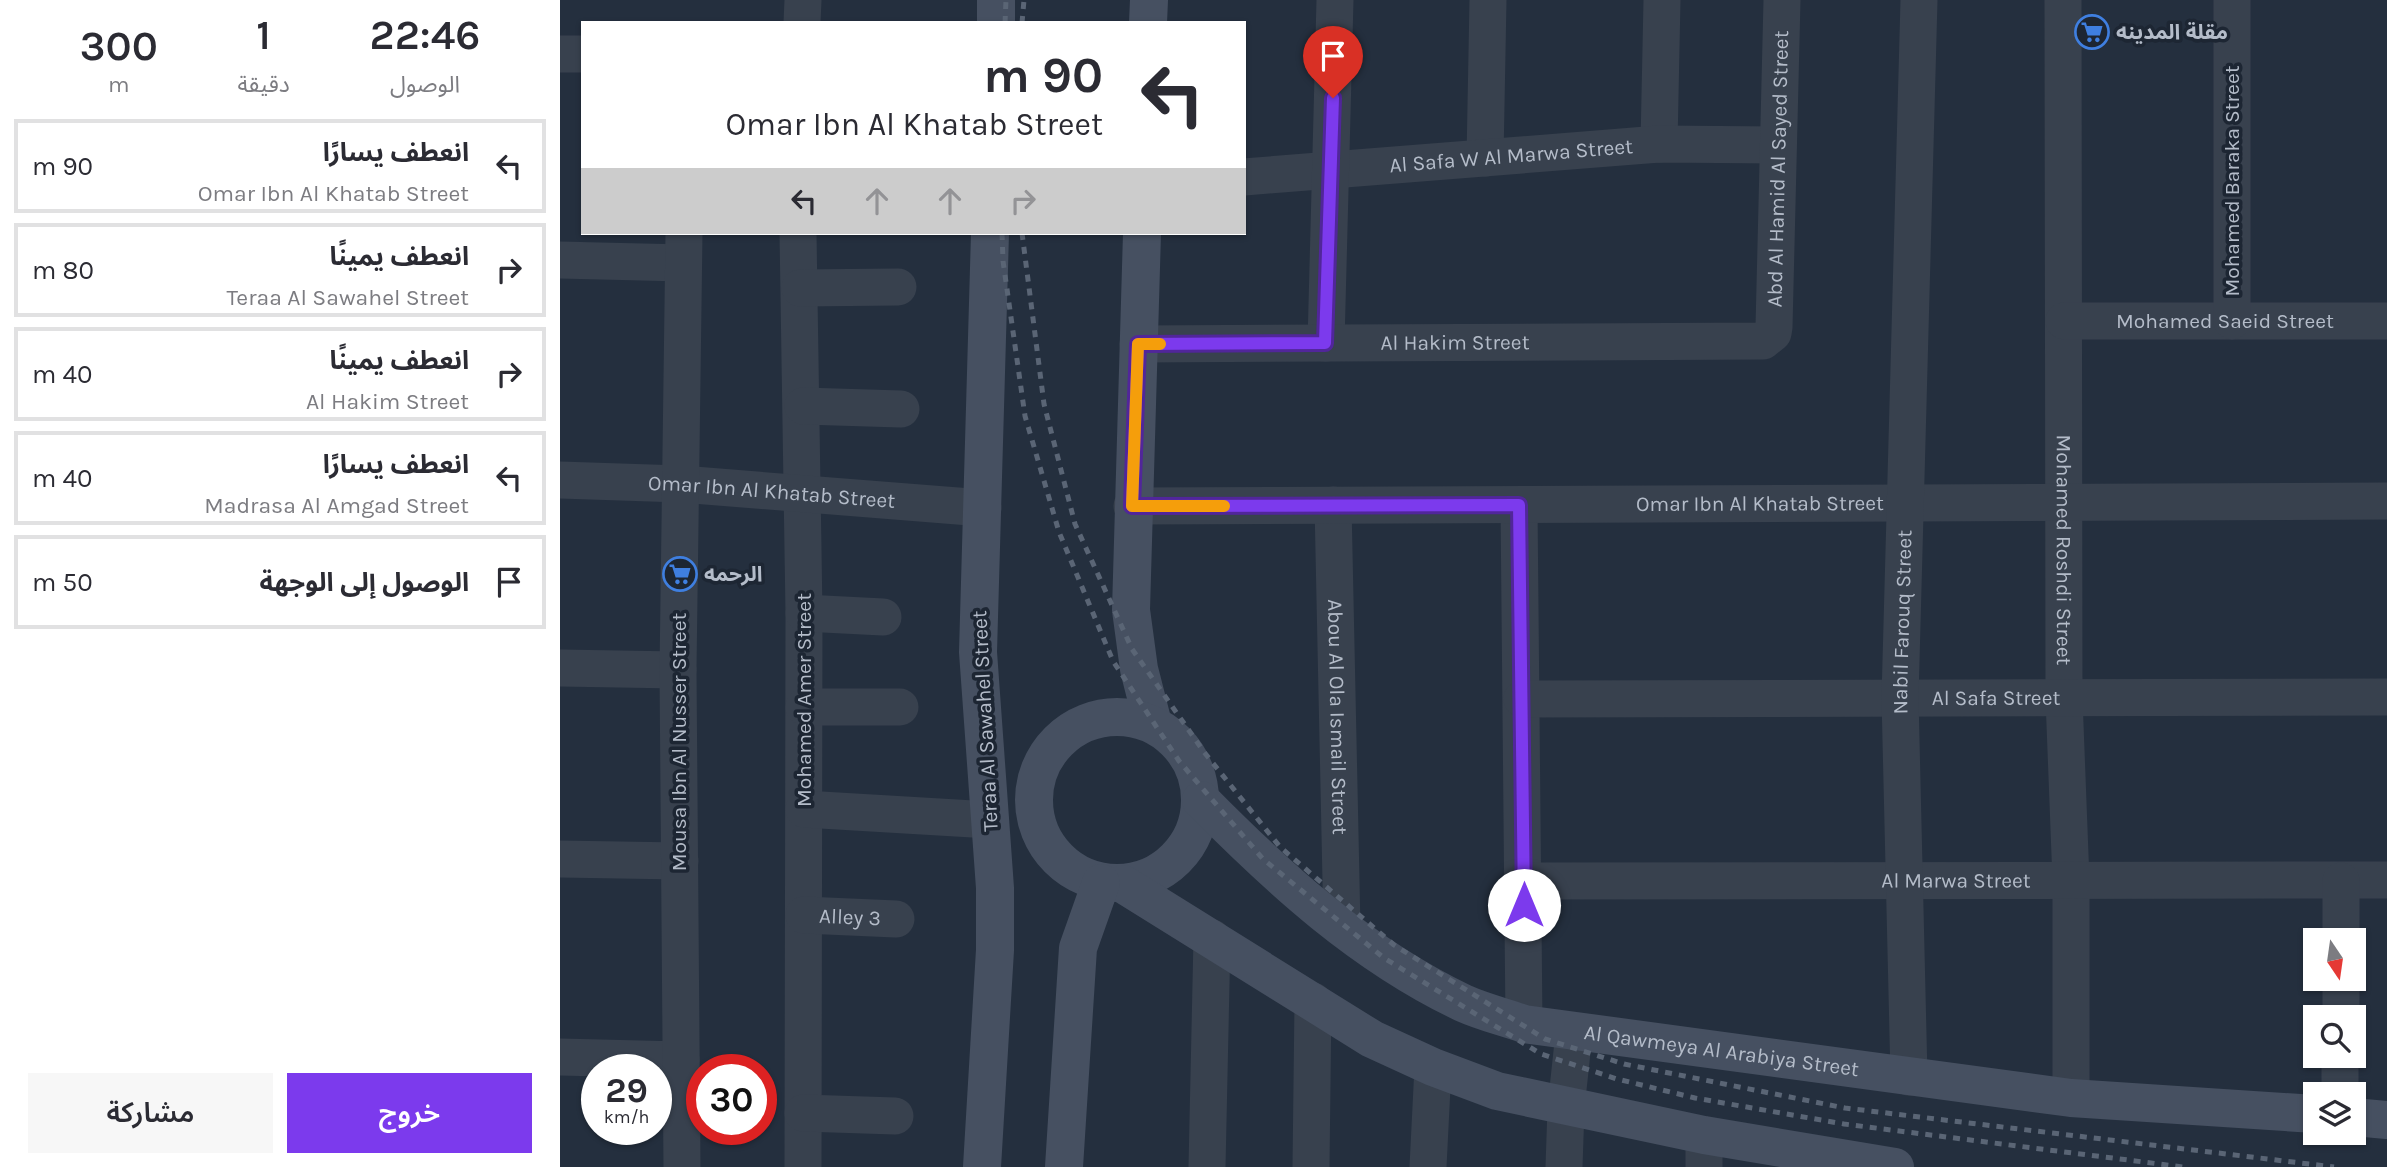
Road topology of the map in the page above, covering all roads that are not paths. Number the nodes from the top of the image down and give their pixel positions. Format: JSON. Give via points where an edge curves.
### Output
{"nodes":[{"id":1,"x":803,"y":0,"type":"edge"},
{"id":2,"x":996,"y":0,"type":"edge"},
{"id":3,"x":1149,"y":0,"type":"edge"},
{"id":4,"x":1335,"y":0,"type":"edge"},
{"id":5,"x":1488,"y":0,"type":"edge"},
{"id":6,"x":1661,"y":0,"type":"edge"},
{"id":7,"x":1782,"y":0,"type":"edge"},
{"id":8,"x":1919,"y":0,"type":"edge"},
{"id":9,"x":2063,"y":0,"type":"edge"},
{"id":10,"x":2232,"y":0,"type":"edge"},
{"id":11,"x":802,"y":21,"type":"edge"},
{"id":12,"x":996,"y":21,"type":"edge"},
{"id":13,"x":1148,"y":21,"type":"edge"},
{"id":14,"x":560,"y":54,"type":"edge"},
{"id":15,"x":581,"y":54,"type":"edge"},
{"id":16,"x":1659,"y":144,"type":"junction"},
{"id":17,"x":1778,"y":145,"type":"junction"},
{"id":18,"x":1485,"y":158,"type":"junction"},
{"id":19,"x":1331,"y":171,"type":"junction"},
{"id":20,"x":1246,"y":177,"type":"edge"},
{"id":21,"x":798,"y":235,"type":"edge"},
{"id":22,"x":990,"y":235,"type":"edge"},
{"id":23,"x":1142,"y":235,"type":"edge"},
{"id":24,"x":684,"y":248,"type":"edge"},
{"id":25,"x":560,"y":260,"type":"edge"},
{"id":26,"x":898,"y":287,"type":"dead end"},
{"id":27,"x":800,"y":288,"type":"junction"},
{"id":28,"x":2064,"y":321,"type":"junction"},
{"id":29,"x":2232,"y":321,"type":"junction"},
{"id":30,"x":2387,"y":321,"type":"edge"},
{"id":31,"x":1769,"y":338,"type":"joint"},
{"id":32,"x":1325,"y":343,"type":"junction"},
{"id":33,"x":1138,"y":344,"type":"junction"},
{"id":34,"x":803,"y":406,"type":"junction"},
{"id":35,"x":901,"y":409,"type":"dead end"},
{"id":36,"x":560,"y":480,"type":"edge"},
{"id":37,"x":681,"y":484,"type":"junction"},
{"id":38,"x":803,"y":494,"type":"junction"},
{"id":39,"x":2387,"y":501,"type":"edge"},
{"id":40,"x":1905,"y":503,"type":"junction"},
{"id":41,"x":2064,"y":503,"type":"junction"},
{"id":42,"x":1333,"y":505,"type":"junction"},
{"id":43,"x":1519,"y":505,"type":"junction"},
{"id":44,"x":1132,"y":506,"type":"junction"},
{"id":45,"x":982,"y":508,"type":"junction"},
{"id":46,"x":804,"y":613,"type":"junction"},
{"id":47,"x":883,"y":617,"type":"dead end"},
{"id":48,"x":560,"y":668,"type":"edge"},
{"id":49,"x":678,"y":670,"type":"junction"},
{"id":50,"x":2387,"y":697,"type":"edge"},
{"id":51,"x":1900,"y":698,"type":"junction"},
{"id":52,"x":2064,"y":698,"type":"junction"},
{"id":53,"x":1522,"y":699,"type":"junction"},
{"id":54,"x":804,"y":707,"type":"junction"},
{"id":55,"x":900,"y":707,"type":"dead end"},
{"id":56,"x":1153,"y":724,"type":"junction"},
{"id":57,"x":1035,"y":785,"type":"junction"},
{"id":58,"x":1201,"y":800,"type":"junction"},
{"id":59,"x":989,"y":802,"type":"junction"},
{"id":60,"x":804,"y":809,"type":"junction"},
{"id":61,"x":560,"y":859,"type":"edge"},
{"id":62,"x":680,"y":861,"type":"junction"},
{"id":63,"x":2387,"y":880,"type":"edge"},
{"id":64,"x":1524,"y":881,"type":"junction"},
{"id":65,"x":1903,"y":881,"type":"junction"},
{"id":66,"x":2071,"y":881,"type":"junction"},
{"id":67,"x":2341,"y":881,"type":"junction"},
{"id":68,"x":1112,"y":883,"type":"junction"},
{"id":69,"x":804,"y":915,"type":"junction"},
{"id":70,"x":896,"y":919,"type":"dead end"},
{"id":71,"x":1342,"y":928,"type":"junction"},
{"id":72,"x":2341,"y":928,"type":"edge"},
{"id":73,"x":1212,"y":938,"type":"junction"},
{"id":74,"x":1313,"y":1001,"type":"junction"},
{"id":75,"x":1524,"y":1024,"type":"junction"},
{"id":76,"x":1574,"y":1033,"type":"junction"},
{"id":77,"x":560,"y":1057,"type":"edge"},
{"id":78,"x":681,"y":1060,"type":"junction"},
{"id":79,"x":1433,"y":1067,"type":"junction"},
{"id":80,"x":1909,"y":1077,"type":"junction"},
{"id":81,"x":2071,"y":1098,"type":"junction"},
{"id":82,"x":1566,"y":1108,"type":"junction"},
{"id":83,"x":803,"y":1112,"type":"junction"},
{"id":84,"x":2303,"y":1113,"type":"edge"},
{"id":85,"x":895,"y":1115,"type":"dead end"},
{"id":86,"x":2366,"y":1118,"type":"edge"},
{"id":87,"x":2387,"y":1120,"type":"edge"},
{"id":88,"x":1704,"y":1151,"type":"edge"},
{"id":89,"x":682,"y":1167,"type":"edge"},
{"id":90,"x":803,"y":1167,"type":"edge"},
{"id":91,"x":982,"y":1167,"type":"edge"},
{"id":92,"x":1065,"y":1167,"type":"edge"},
{"id":93,"x":1207,"y":1167,"type":"edge"},
{"id":94,"x":1311,"y":1167,"type":"edge"},
{"id":95,"x":1428,"y":1167,"type":"edge"},
{"id":96,"x":1564,"y":1167,"type":"edge"},
{"id":97,"x":1889,"y":1167,"type":"edge"}],
"edges":[{"from":1,"to":11,"type":"street"},
{"from":2,"to":12,"type":"main road"},
{"from":3,"to":13,"type":"main road"},
{"from":4,"to":19,"type":"street"},
{"from":5,"to":18,"type":"street"},
{"from":6,"to":16,"type":"street"},
{"from":7,"to":17,"type":"street","name":"Abd Al Hamid Al Sayed Street"},
{"from":8,"to":40,"type":"street","name":"Nabil Farouq Street"},
{"from":9,"to":28,"type":"street","name":"Mohamed Roshdi Street"},
{"from":10,"to":29,"type":"street","name":"Mohamed Baraka Street"},
{"from":14,"to":15,"type":"street"},
{"from":16,"to":17,"type":"street","name":"Al Safa W Al Marwa Street"},
{"from":16,"to":18,"type":"street","name":"Al Safa W Al Marwa Street"},
{"from":17,"to":31,"type":"street","name":"Abd Al Hamid Al Sayed Street","via":[[1774,327]]},
{"from":18,"to":19,"type":"street","name":"Al Safa W Al Marwa Street"},
{"from":19,"to":20,"type":"street","name":"Al Safa W Al Marwa Street"},
{"from":19,"to":32,"type":"street"},
{"from":21,"to":27,"type":"street","name":"Mohamed Amer Street"},
{"from":22,"to":45,"type":"main road","name":"Teraa Al Sawahel Street"},
{"from":23,"to":33,"type":"main road"},
{"from":24,"to":25,"type":"street"},
{"from":24,"to":37,"type":"street","name":"Mousa Ibn Al Nusser Street"},
{"from":26,"to":27,"type":"street"},
{"from":27,"to":34,"type":"street","name":"Mohamed Amer Street"},
{"from":28,"to":29,"type":"street","name":"Mohamed Saeid Street"},
{"from":28,"to":41,"type":"street","name":"Mohamed Roshdi Street"},
{"from":29,"to":30,"type":"street","name":"Mohamed Saeid Street"},
{"from":31,"to":32,"type":"street","name":"Al Hakim Street","via":[[1743,342]]},
{"from":32,"to":33,"type":"street","name":"Al Hakim Street"},
{"from":33,"to":44,"type":"main road"},
{"from":34,"to":35,"type":"street"},
{"from":34,"to":38,"type":"street","name":"Mohamed Amer Street"},
{"from":36,"to":37,"type":"street","name":"Omar Ibn Al Khatab Street"},
{"from":37,"to":38,"type":"street","name":"Omar Ibn Al Khatab Street"},
{"from":37,"to":49,"type":"street","name":"Mousa Ibn Al Nusser Street"},
{"from":38,"to":45,"type":"street","name":"Omar Ibn Al Khatab Street"},
{"from":38,"to":46,"type":"street","name":"Mohamed Amer Street"},
{"from":39,"to":41,"type":"street","name":"Omar Ibn Al Khatab Street"},
{"from":40,"to":41,"type":"street","name":"Omar Ibn Al Khatab Street"},
{"from":40,"to":43,"type":"street","name":"Omar Ibn Al Khatab Street"},
{"from":40,"to":51,"type":"street","name":"Nabil Farouq Street"},
{"from":41,"to":52,"type":"street","name":"Mohamed Roshdi Street"},
{"from":42,"to":43,"type":"street","name":"Omar Ibn Al Khatab Street"},
{"from":42,"to":44,"type":"street","name":"Omar Ibn Al Khatab Street"},
{"from":42,"to":71,"type":"street","name":"Abou Al Ola Ismail Street"},
{"from":43,"to":53,"type":"street"},
{"from":44,"to":56,"type":"main road","via":[[1134,639]]},
{"from":45,"to":59,"type":"main road","name":"Teraa Al Sawahel Street","via":[[978,652]]},
{"from":46,"to":47,"type":"street"},
{"from":46,"to":54,"type":"street","name":"Mohamed Amer Street"},
{"from":48,"to":49,"type":"street"},
{"from":49,"to":62,"type":"street","name":"Mousa Ibn Al Nusser Street"},
{"from":50,"to":52,"type":"street","name":"Al Safa Street"},
{"from":51,"to":52,"type":"street","name":"Al Safa Street"},
{"from":51,"to":53,"type":"street","name":"Al Safa Street"},
{"from":51,"to":65,"type":"street","name":"Nabil Farouq Street"},
{"from":52,"to":66,"type":"street","name":"Mohamed Roshdi Street"},
{"from":53,"to":64,"type":"street"},
{"from":54,"to":55,"type":"street"},
{"from":54,"to":60,"type":"street","name":"Mohamed Amer Street"},
{"from":56,"to":57,"type":"main road","via":[[1115,717],[1079,726],[1050,751]]},
{"from":56,"to":58,"type":"main road","via":[[1187,755]]},
{"from":57,"to":59,"type":"main road"},
{"from":57,"to":68,"type":"main road","via":[[1036,822],[1053,855],[1075,872]]},
{"from":58,"to":68,"type":"main road","via":[[1194,834],[1172,863],[1150,877]]},
{"from":58,"to":71,"type":"main road","name":"Al Qawmeya Al Arabiya Street","via":[[1269,868]]},
{"from":59,"to":60,"type":"street"},
{"from":59,"to":91,"type":"main road","name":"Teraa Al Sawahel Street","via":[[995,950]]},
{"from":60,"to":69,"type":"street","name":"Mohamed Amer Street"},
{"from":61,"to":62,"type":"street"},
{"from":62,"to":78,"type":"street","name":"Mousa Ibn Al Nusser Street"},
{"from":63,"to":67,"type":"street","name":"Al Marwa Street"},
{"from":64,"to":65,"type":"street","name":"Al Marwa Street"},
{"from":64,"to":75,"type":"street"},
{"from":65,"to":66,"type":"street","name":"Al Marwa Street"},
{"from":65,"to":80,"type":"street","name":"Nabil Farouq Street"},
{"from":66,"to":67,"type":"street","name":"Al Marwa Street"},
{"from":66,"to":81,"type":"street","name":"Mohamed Roshdi Street"},
{"from":67,"to":72,"type":"street"},
{"from":68,"to":73,"type":"main road"},
{"from":68,"to":92,"type":"main road","via":[[1078,948]]},
{"from":69,"to":70,"type":"street","name":"Alley 3"},
{"from":69,"to":83,"type":"street","name":"Mohamed Amer Street"},
{"from":71,"to":75,"type":"main road","name":"Al Qawmeya Al Arabiya Street","via":[[1400,968],[1465,1003]]},
{"from":73,"to":74,"type":"main road"},
{"from":73,"to":93,"type":"street"},
{"from":74,"to":79,"type":"main road","via":[[1372,1039]]},
{"from":74,"to":94,"type":"street"},
{"from":75,"to":76,"type":"main road","name":"Al Qawmeya Al Arabiya Street"},
{"from":76,"to":80,"type":"main road","name":"Al Qawmeya Al Arabiya Street"},
{"from":76,"to":82,"type":"street"},
{"from":77,"to":78,"type":"street"},
{"from":78,"to":89,"type":"street","name":"Mousa Ibn Al Nusser Street"},
{"from":79,"to":82,"type":"main road","via":[[1497,1091]]},
{"from":79,"to":95,"type":"street"},
{"from":80,"to":81,"type":"main road","name":"Al Qawmeya Al Arabiya Street"},
{"from":81,"to":84,"type":"main road","name":"Al Qawmeya Al Arabiya Street"},
{"from":82,"to":88,"type":"main road"},
{"from":82,"to":96,"type":"street"},
{"from":83,"to":85,"type":"street"},
{"from":83,"to":90,"type":"street","name":"Mohamed Amer Street"},
{"from":86,"to":87,"type":"main road"},
{"from":88,"to":97,"type":"main road"}]}
